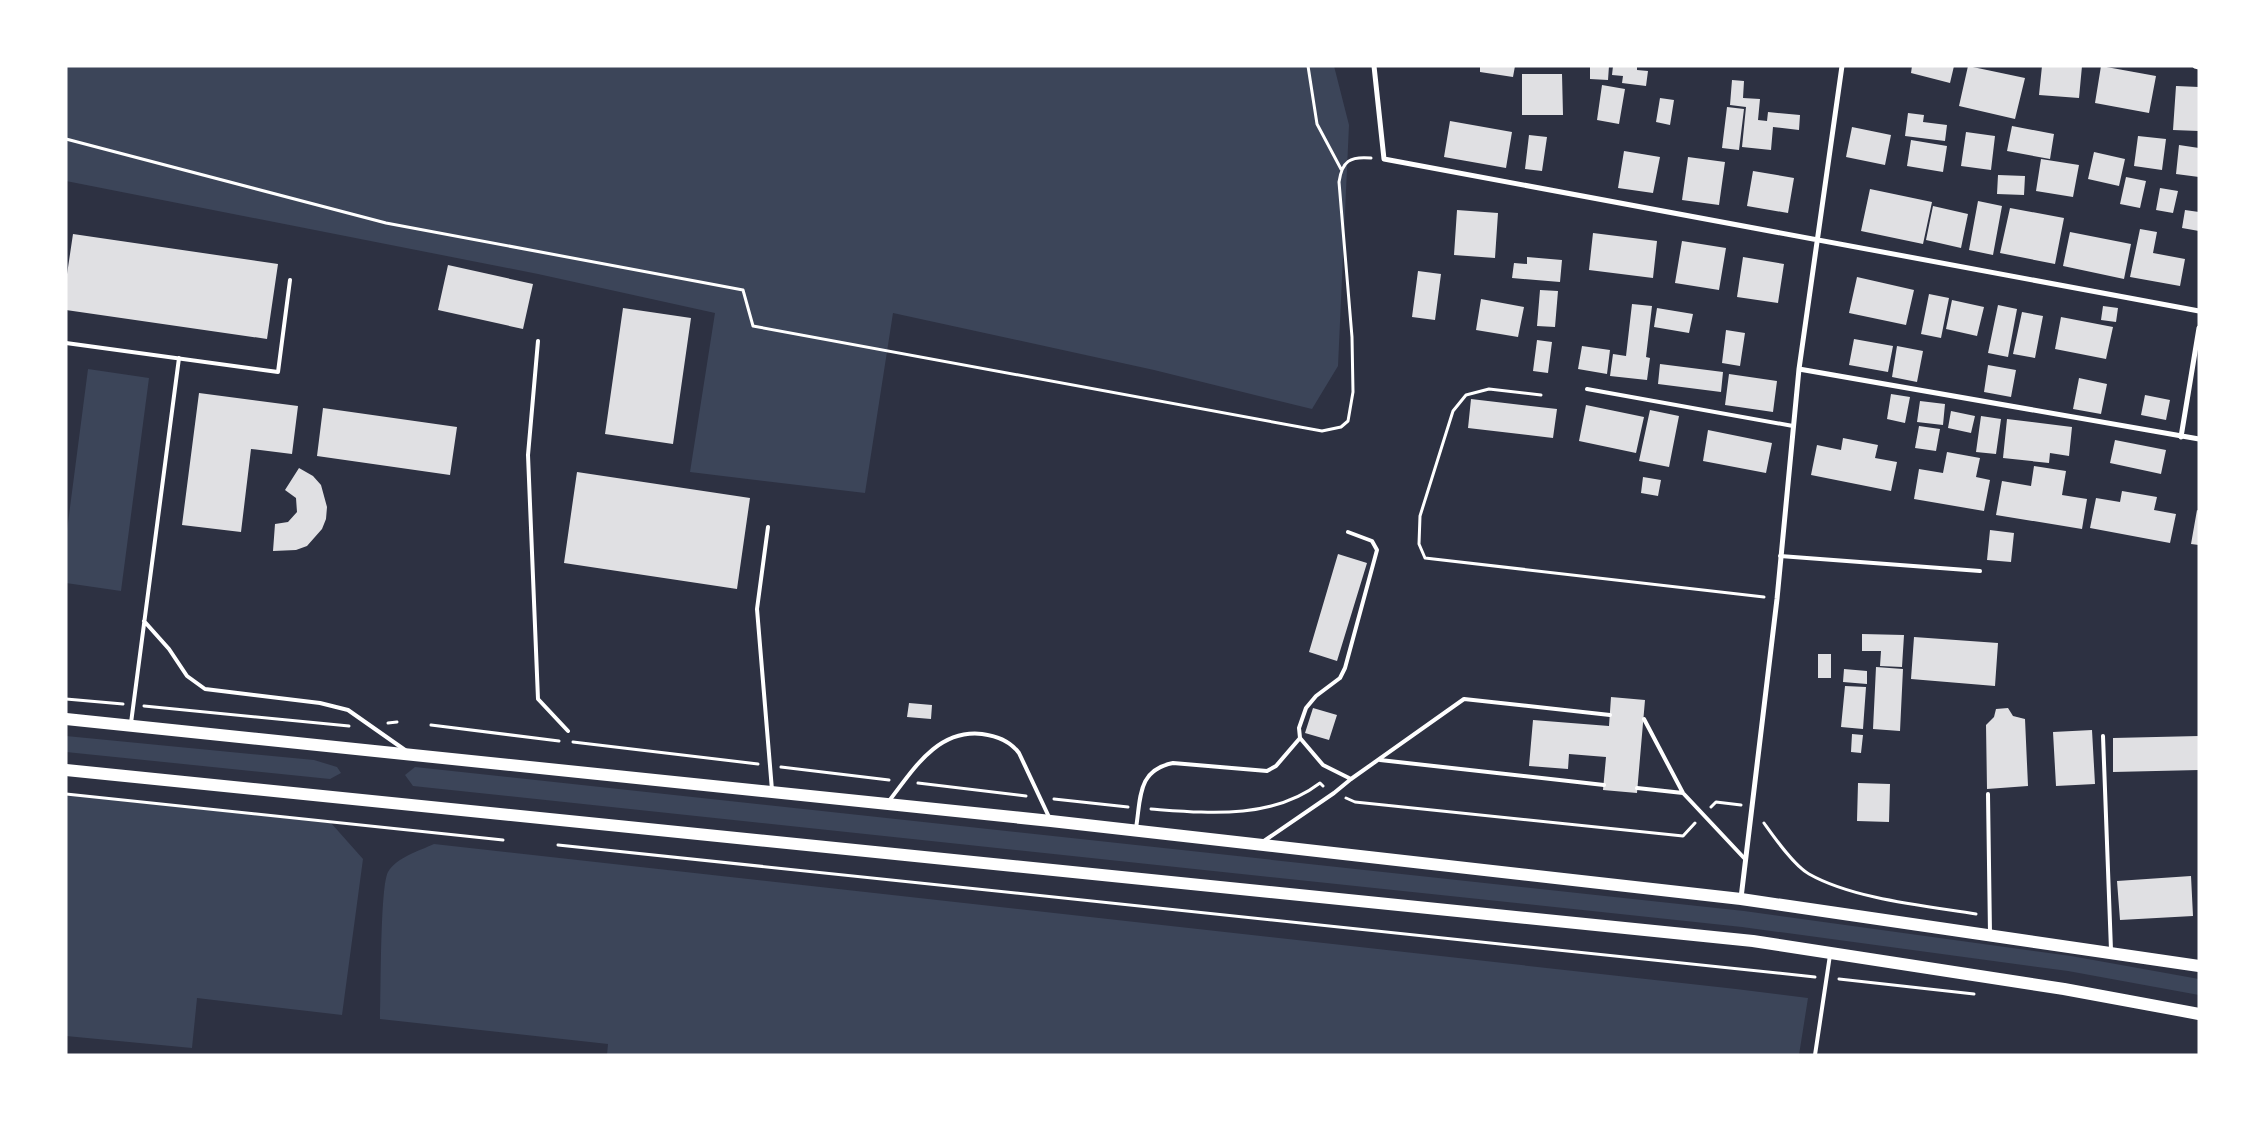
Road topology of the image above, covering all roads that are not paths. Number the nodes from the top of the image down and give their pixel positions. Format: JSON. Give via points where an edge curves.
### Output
{"nodes":[{"id":1,"x":1374,"y":66,"type":"edge"},
{"id":2,"x":1842,"y":66,"type":"edge"},
{"id":3,"x":2195,"y":66,"type":"edge"},
{"id":4,"x":2199,"y":67,"type":"edge"},
{"id":5,"x":1818,"y":241,"type":"junction"},
{"id":6,"x":290,"y":280,"type":"dead end"},
{"id":7,"x":2199,"y":311,"type":"edge"},
{"id":8,"x":2199,"y":328,"type":"edge"},
{"id":9,"x":538,"y":341,"type":"dead end"},
{"id":10,"x":66,"y":343,"type":"edge"},
{"id":11,"x":179,"y":358,"type":"junction"},
{"id":12,"x":1799,"y":369,"type":"junction"},
{"id":13,"x":1587,"y":389,"type":"dead end"},
{"id":14,"x":1793,"y":426,"type":"junction"},
{"id":15,"x":2181,"y":436,"type":"junction"},
{"id":16,"x":2199,"y":439,"type":"edge"},
{"id":17,"x":768,"y":527,"type":"dead end"},
{"id":18,"x":1348,"y":532,"type":"dead end"},
{"id":19,"x":1780,"y":556,"type":"junction"},
{"id":20,"x":1980,"y":571,"type":"dead end"},
{"id":21,"x":144,"y":621,"type":"junction"},
{"id":22,"x":1610,"y":715,"type":"dead end"},
{"id":23,"x":66,"y":719,"type":"edge"},
{"id":24,"x":1644,"y":719,"type":"dead end"},
{"id":25,"x":131,"y":725,"type":"junction"},
{"id":26,"x":568,"y":731,"type":"dead end"},
{"id":27,"x":2102,"y":736,"type":"dead end"},
{"id":28,"x":1300,"y":738,"type":"junction"},
{"id":29,"x":411,"y":754,"type":"junction"},
{"id":30,"x":1379,"y":760,"type":"junction"},
{"id":31,"x":66,"y":770,"type":"edge"},
{"id":32,"x":1351,"y":779,"type":"junction"},
{"id":33,"x":1604,"y":785,"type":"dead end"},
{"id":34,"x":1637,"y":788,"type":"dead end"},
{"id":35,"x":773,"y":792,"type":"junction"},
{"id":36,"x":1684,"y":793,"type":"junction"},
{"id":37,"x":1988,"y":794,"type":"dead end"},
{"id":38,"x":887,"y":804,"type":"junction"},
{"id":39,"x":1051,"y":821,"type":"junction"},
{"id":40,"x":1136,"y":831,"type":"junction"},
{"id":41,"x":1259,"y":844,"type":"junction"},
{"id":42,"x":1745,"y":859,"type":"junction"},
{"id":43,"x":1741,"y":899,"type":"junction"},
{"id":44,"x":1990,"y":934,"type":"junction"},
{"id":45,"x":2111,"y":952,"type":"junction"},
{"id":46,"x":1830,"y":953,"type":"junction"},
{"id":47,"x":2199,"y":966,"type":"edge"},
{"id":48,"x":2199,"y":1014,"type":"edge"},
{"id":49,"x":1815,"y":1055,"type":"edge"}],
"edges":[{"from":1,"to":5,"type":"street","via":[[1384,160]]},
{"from":2,"to":5,"type":"street"},
{"from":3,"to":4,"type":"street"},
{"from":5,"to":7,"type":"street"},
{"from":5,"to":12,"type":"street"},
{"from":6,"to":11,"type":"lane","via":[[278,372]]},
{"from":8,"to":15,"type":"street"},
{"from":9,"to":26,"type":"lane","via":[[528,455],[538,699]]},
{"from":10,"to":11,"type":"lane"},
{"from":11,"to":21,"type":"lane"},
{"from":12,"to":14,"type":"street"},
{"from":12,"to":15,"type":"street"},
{"from":13,"to":14,"type":"lane"},
{"from":14,"to":19,"type":"street"},
{"from":15,"to":16,"type":"street"},
{"from":17,"to":35,"type":"lane","via":[[757,609]]},
{"from":18,"to":28,"type":"lane","via":[[1372,541],[1377,550],[1345,668],[1340,678],[1306,708],[1299,728]]},
{"from":19,"to":20,"type":"lane"},
{"from":19,"to":42,"type":"street"},
{"from":21,"to":25,"type":"lane"},
{"from":21,"to":29,"type":"lane","via":[[187,676],[205,689],[320,703],[348,710]]},
{"from":22,"to":30,"type":"lane","via":[[1464,698]]},
{"from":23,"to":25,"type":"main road"},
{"from":24,"to":36,"type":"lane"},
{"from":25,"to":29,"type":"main road"},
{"from":27,"to":45,"type":"lane"},
{"from":28,"to":32,"type":"lane","via":[[1322,765]]},
{"from":28,"to":40,"type":"lane","via":[[1276,766],[1267,771],[1173,763],[1160,766],[1149,773],[1143,783]]},
{"from":29,"to":35,"type":"main road"},
{"from":30,"to":32,"type":"lane"},
{"from":30,"to":33,"type":"lane"},
{"from":31,"to":46,"type":"main road","via":[[1753,940]]},
{"from":32,"to":41,"type":"lane"},
{"from":34,"to":36,"type":"lane"},
{"from":35,"to":38,"type":"main road"},
{"from":36,"to":42,"type":"lane"},
{"from":37,"to":44,"type":"lane"},
{"from":38,"to":39,"type":"main road"},
{"from":38,"to":39,"type":"lane","via":[[926,754],[942,742],[976,733],[991,735],[1013,746],[1019,753]]},
{"from":39,"to":40,"type":"main road"},
{"from":40,"to":41,"type":"main road"},
{"from":41,"to":43,"type":"main road"},
{"from":42,"to":43,"type":"street"},
{"from":43,"to":44,"type":"main road"},
{"from":44,"to":45,"type":"main road"},
{"from":45,"to":47,"type":"main road"},
{"from":46,"to":48,"type":"main road","via":[[2064,989]]},
{"from":46,"to":49,"type":"lane"}]}
